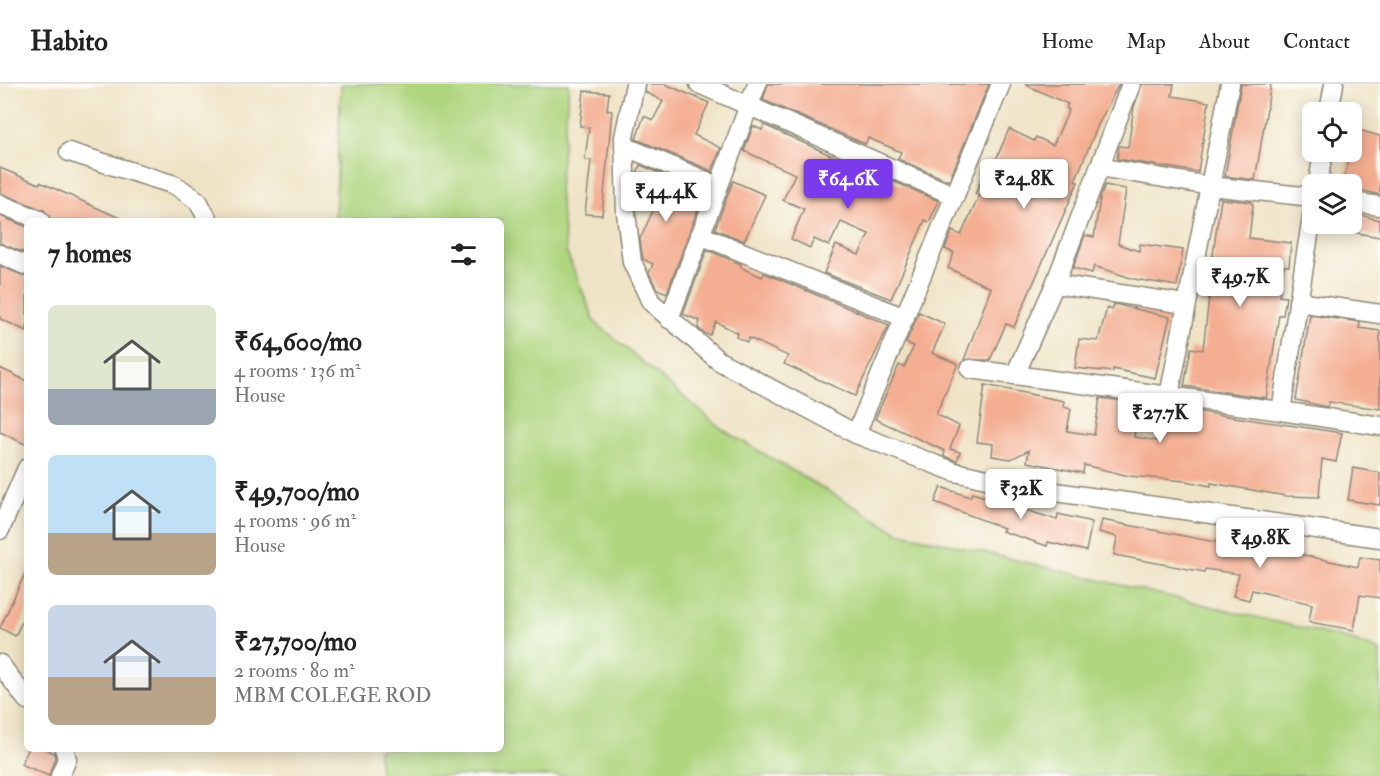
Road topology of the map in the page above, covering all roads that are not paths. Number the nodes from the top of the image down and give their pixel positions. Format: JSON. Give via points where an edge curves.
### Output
{"nodes":[{"id":1,"x":635,"y":84,"type":"edge"},
{"id":2,"x":699,"y":84,"type":"edge"},
{"id":3,"x":757,"y":84,"type":"edge"},
{"id":4,"x":1001,"y":84,"type":"edge"},
{"id":5,"x":1131,"y":84,"type":"edge"},
{"id":6,"x":1230,"y":84,"type":"edge"},
{"id":7,"x":1334,"y":84,"type":"edge"},
{"id":8,"x":1331,"y":102,"type":"edge"},
{"id":9,"x":749,"y":105,"type":"junction"},
{"id":10,"x":624,"y":146,"type":"junction"},
{"id":11,"x":69,"y":152,"type":"dead end"},
{"id":12,"x":1099,"y":167,"type":"junction"},
{"id":13,"x":718,"y":186,"type":"junction"},
{"id":14,"x":1210,"y":186,"type":"junction"},
{"id":15,"x":1302,"y":195,"type":"edge"},
{"id":16,"x":955,"y":196,"type":"junction"},
{"id":17,"x":1362,"y":203,"type":"edge"},
{"id":18,"x":0,"y":204,"type":"edge"},
{"id":19,"x":1380,"y":206,"type":"edge"},
{"id":20,"x":35,"y":218,"type":"edge"},
{"id":21,"x":207,"y":218,"type":"edge"},
{"id":22,"x":1309,"y":234,"type":"edge"},
{"id":23,"x":700,"y":235,"type":"junction"},
{"id":24,"x":0,"y":254,"type":"edge"},
{"id":25,"x":24,"y":265,"type":"edge"},
{"id":26,"x":1055,"y":284,"type":"junction"},
{"id":27,"x":1298,"y":302,"type":"junction"},
{"id":28,"x":1185,"y":304,"type":"junction"},
{"id":29,"x":1380,"y":314,"type":"edge"},
{"id":30,"x":904,"y":318,"type":"junction"},
{"id":31,"x":669,"y":319,"type":"junction"},
{"id":32,"x":970,"y":369,"type":"dead end"},
{"id":33,"x":1016,"y":375,"type":"junction"},
{"id":34,"x":1169,"y":396,"type":"junction"},
{"id":35,"x":1281,"y":411,"type":"junction"},
{"id":36,"x":1380,"y":426,"type":"edge"},
{"id":37,"x":856,"y":434,"type":"junction"},
{"id":38,"x":23,"y":489,"type":"edge"},
{"id":39,"x":0,"y":530,"type":"edge"},
{"id":40,"x":1380,"y":538,"type":"edge"},
{"id":41,"x":0,"y":664,"type":"edge"},
{"id":42,"x":24,"y":696,"type":"edge"},
{"id":43,"x":64,"y":752,"type":"edge"},
{"id":44,"x":60,"y":776,"type":"edge"}],
"edges":[{"from":1,"to":10,"type":"street"},
{"from":2,"to":9,"type":"street"},
{"from":3,"to":9,"type":"street"},
{"from":4,"to":16,"type":"street"},
{"from":5,"to":12,"type":"street"},
{"from":6,"to":14,"type":"street"},
{"from":7,"to":8,"type":"street"},
{"from":9,"to":13,"type":"street"},
{"from":9,"to":16,"type":"street"},
{"from":10,"to":13,"type":"street"},
{"from":10,"to":31,"type":"street","via":[[632,262],[651,302]]},
{"from":11,"to":21,"type":"street","via":[[175,185],[198,201]]},
{"from":12,"to":14,"type":"street"},
{"from":12,"to":26,"type":"street"},
{"from":13,"to":23,"type":"street"},
{"from":14,"to":15,"type":"street"},
{"from":14,"to":28,"type":"street"},
{"from":16,"to":30,"type":"street"},
{"from":17,"to":19,"type":"street"},
{"from":18,"to":20,"type":"street"},
{"from":22,"to":27,"type":"street"},
{"from":23,"to":30,"type":"street"},
{"from":23,"to":31,"type":"street"},
{"from":24,"to":25,"type":"street"},
{"from":26,"to":28,"type":"street"},
{"from":26,"to":33,"type":"street"},
{"from":27,"to":29,"type":"street"},
{"from":27,"to":35,"type":"street"},
{"from":28,"to":34,"type":"street"},
{"from":30,"to":37,"type":"street"},
{"from":31,"to":37,"type":"street","via":[[719,361]]},
{"from":32,"to":33,"type":"street"},
{"from":33,"to":34,"type":"street"},
{"from":34,"to":35,"type":"street"},
{"from":35,"to":36,"type":"street"},
{"from":37,"to":40,"type":"street","via":[[955,472],[1027,488]]},
{"from":38,"to":39,"type":"street"},
{"from":41,"to":42,"type":"street"},
{"from":43,"to":44,"type":"street","via":[[67,759]]}]}
